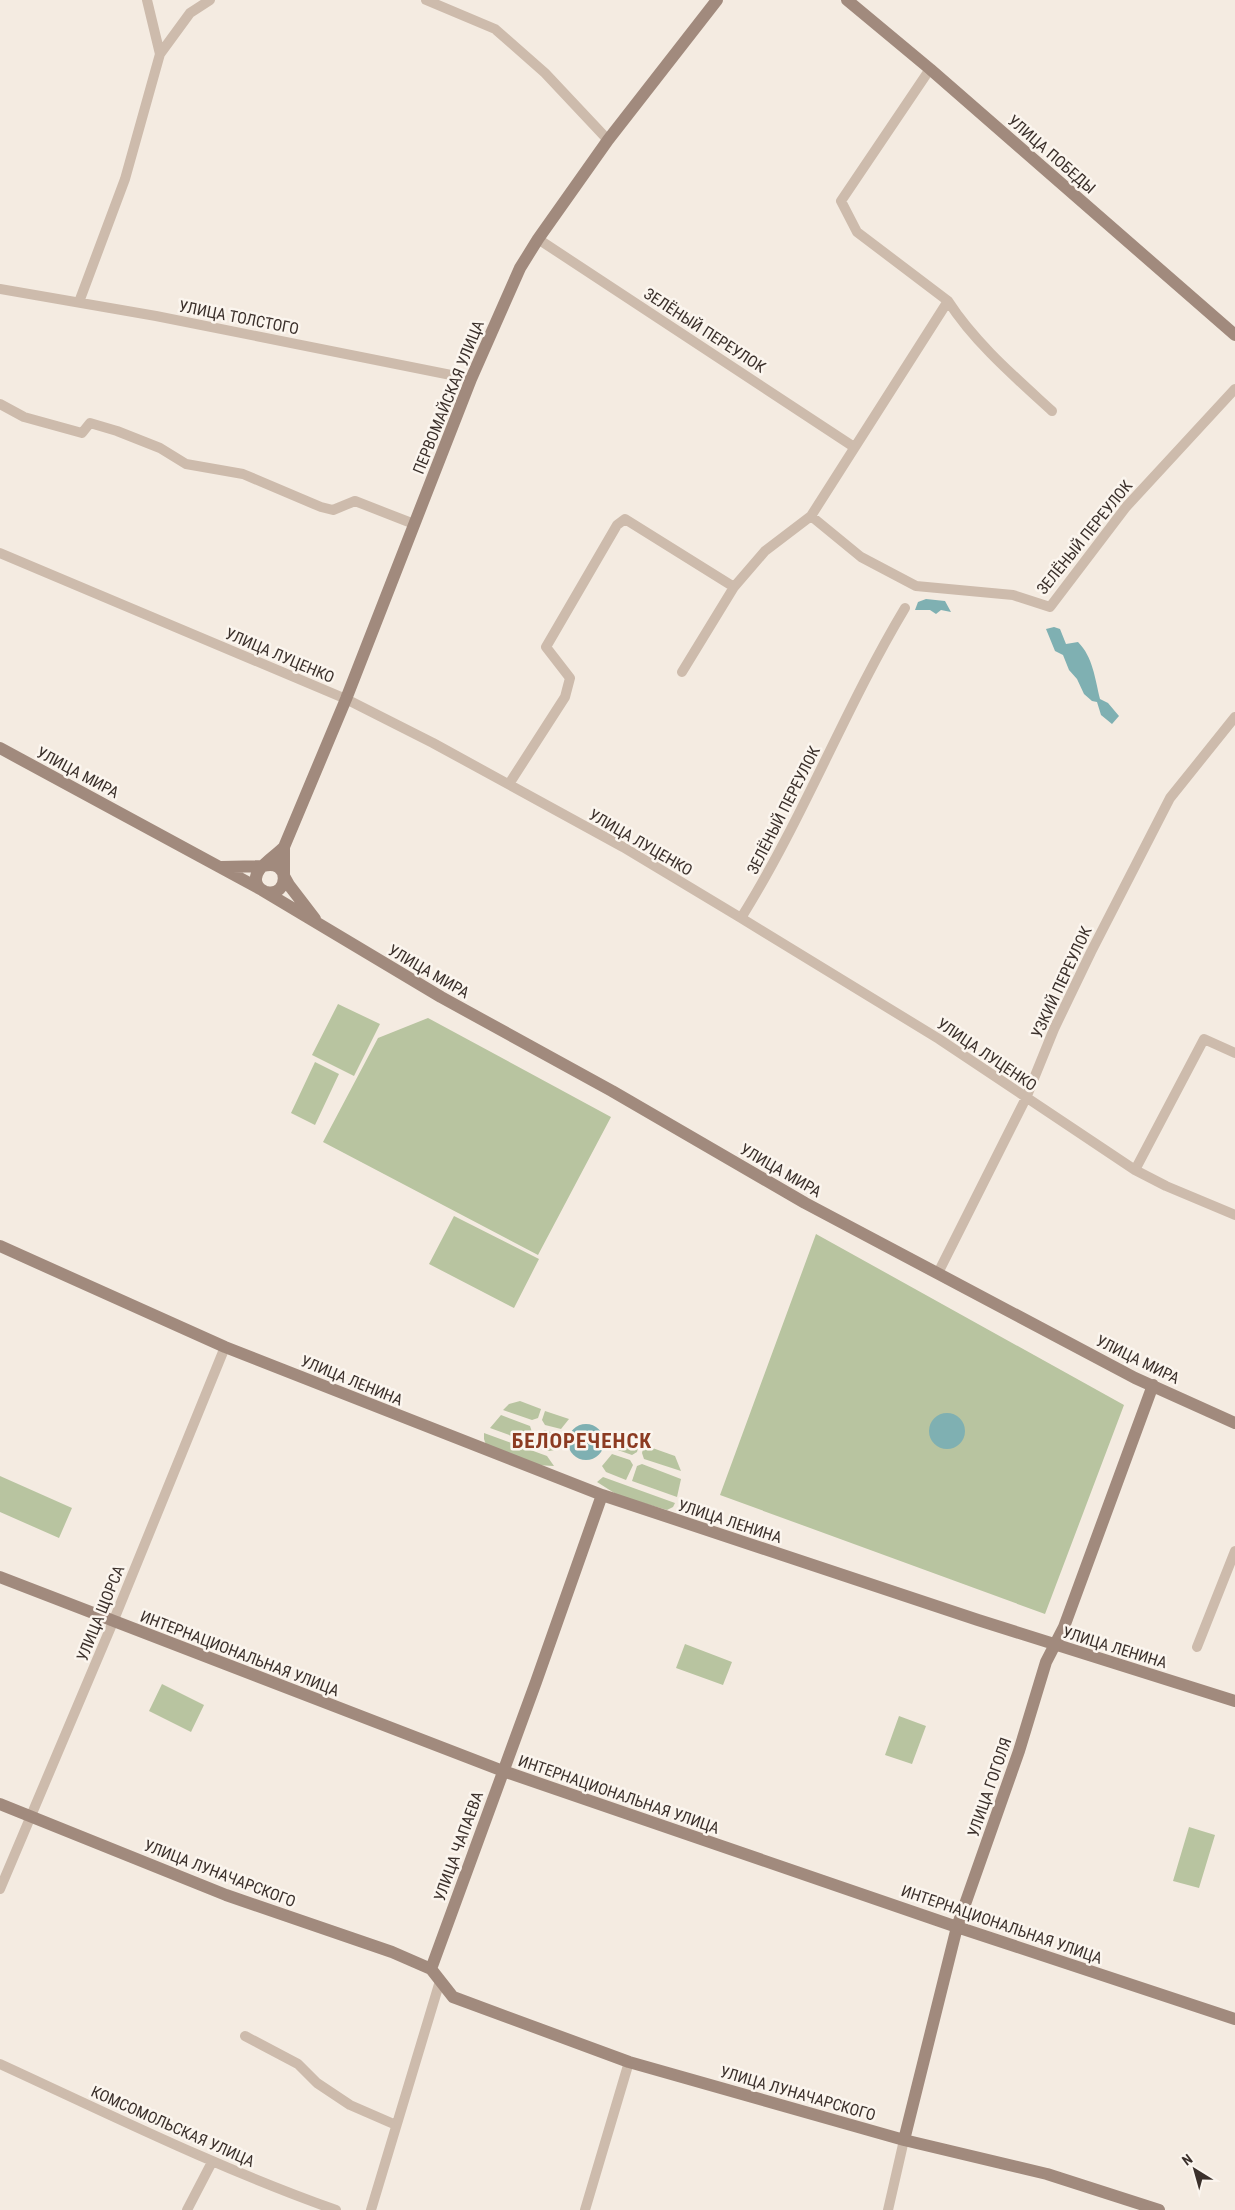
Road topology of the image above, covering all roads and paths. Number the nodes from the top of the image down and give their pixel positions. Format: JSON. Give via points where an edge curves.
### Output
{"nodes":[{"id":1,"x":147,"y":0,"type":"edge"},
{"id":2,"x":210,"y":0,"type":"edge"},
{"id":3,"x":426,"y":0,"type":"edge"},
{"id":4,"x":717,"y":0,"type":"edge"},
{"id":5,"x":846,"y":0,"type":"edge"},
{"id":6,"x":160,"y":54,"type":"junction"},
{"id":7,"x":930,"y":69,"type":"junction"},
{"id":8,"x":608,"y":140,"type":"junction"},
{"id":9,"x":538,"y":239,"type":"junction"},
{"id":10,"x":0,"y":290,"type":"edge"},
{"id":11,"x":948,"y":301,"type":"junction"},
{"id":12,"x":79,"y":302,"type":"junction"},
{"id":13,"x":1235,"y":335,"type":"edge"},
{"id":14,"x":470,"y":379,"type":"junction"},
{"id":15,"x":1235,"y":389,"type":"edge"},
{"id":16,"x":0,"y":404,"type":"edge"},
{"id":17,"x":1052,"y":411,"type":"dead end"},
{"id":18,"x":854,"y":447,"type":"junction"},
{"id":19,"x":811,"y":516,"type":"junction"},
{"id":20,"x":414,"y":524,"type":"junction"},
{"id":21,"x":0,"y":553,"type":"edge"},
{"id":22,"x":734,"y":587,"type":"junction"},
{"id":23,"x":905,"y":608,"type":"dead end"},
{"id":24,"x":682,"y":672,"type":"dead end"},
{"id":25,"x":346,"y":699,"type":"junction"},
{"id":26,"x":1235,"y":717,"type":"edge"},
{"id":27,"x":0,"y":748,"type":"edge"},
{"id":28,"x":509,"y":784,"type":"junction"},
{"id":29,"x":284,"y":847,"type":"junction"},
{"id":30,"x":263,"y":866,"type":"junction"},
{"id":31,"x":220,"y":867,"type":"junction"},
{"id":32,"x":284,"y":876,"type":"junction"},
{"id":33,"x":262,"y":890,"type":"junction"},
{"id":34,"x":740,"y":918,"type":"junction"},
{"id":35,"x":321,"y":927,"type":"junction"},
{"id":36,"x":1235,"y":1053,"type":"edge"},
{"id":37,"x":1026,"y":1098,"type":"junction"},
{"id":38,"x":1135,"y":1170,"type":"junction"},
{"id":39,"x":1235,"y":1215,"type":"edge"},
{"id":40,"x":0,"y":1238,"type":"edge"},
{"id":41,"x":0,"y":1246,"type":"edge"},
{"id":42,"x":938,"y":1273,"type":"junction"},
{"id":43,"x":225,"y":1346,"type":"junction"},
{"id":44,"x":1153,"y":1385,"type":"junction"},
{"id":45,"x":1235,"y":1423,"type":"edge"},
{"id":46,"x":602,"y":1495,"type":"junction"},
{"id":47,"x":1235,"y":1551,"type":"edge"},
{"id":48,"x":0,"y":1577,"type":"edge"},
{"id":49,"x":113,"y":1622,"type":"junction"},
{"id":50,"x":1056,"y":1645,"type":"junction"},
{"id":51,"x":1197,"y":1647,"type":"dead end"},
{"id":52,"x":1235,"y":1702,"type":"edge"},
{"id":53,"x":503,"y":1771,"type":"junction"},
{"id":54,"x":0,"y":1804,"type":"edge"},
{"id":55,"x":31,"y":1817,"type":"junction"},
{"id":56,"x":0,"y":1889,"type":"edge"},
{"id":57,"x":957,"y":1927,"type":"junction"},
{"id":58,"x":431,"y":1969,"type":"junction"},
{"id":59,"x":440,"y":1981,"type":"junction"},
{"id":60,"x":1235,"y":2019,"type":"edge"},
{"id":61,"x":246,"y":2036,"type":"dead end"},
{"id":62,"x":629,"y":2062,"type":"junction"},
{"id":63,"x":0,"y":2064,"type":"edge"},
{"id":64,"x":396,"y":2124,"type":"junction"},
{"id":65,"x":904,"y":2140,"type":"junction"},
{"id":66,"x":212,"y":2162,"type":"junction"},
{"id":67,"x":187,"y":2210,"type":"edge"},
{"id":68,"x":336,"y":2210,"type":"edge"},
{"id":69,"x":371,"y":2210,"type":"edge"},
{"id":70,"x":585,"y":2210,"type":"edge"},
{"id":71,"x":888,"y":2210,"type":"edge"},
{"id":72,"x":1159,"y":2210,"type":"edge"}],
"edges":[{"from":1,"to":6,"type":"street"},
{"from":2,"to":6,"type":"street","via":[[190,13]]},
{"from":3,"to":8,"type":"street","via":[[495,29],[545,73]]},
{"from":4,"to":8,"type":"street","name":"ПЕРВОМАЙСКАЯ УЛИЦА"},
{"from":5,"to":7,"type":"street","name":"УЛИЦА ПОБЕДЫ"},
{"from":6,"to":12,"type":"street","via":[[125,179]]},
{"from":7,"to":11,"type":"street","via":[[841,201],[857,232]]},
{"from":7,"to":13,"type":"street","name":"УЛИЦА ПОБЕДЫ"},
{"from":8,"to":9,"type":"street","name":"ПЕРВОМАЙСКАЯ УЛИЦА"},
{"from":9,"to":14,"type":"street","name":"ПЕРВОМАЙСКАЯ УЛИЦА","via":[[520,268]]},
{"from":9,"to":18,"type":"street","name":"ЗЕЛЁНЫЙ ПЕРЕУЛОК"},
{"from":10,"to":12,"type":"street","name":"УЛИЦА ТОЛСТОГО"},
{"from":11,"to":17,"type":"street","via":[[957,316],[1006,368]]},
{"from":11,"to":18,"type":"street"},
{"from":12,"to":14,"type":"street","name":"УЛИЦА ТОЛСТОГО"},
{"from":14,"to":20,"type":"street","name":"ПЕРВОМАЙСКАЯ УЛИЦА"},
{"from":15,"to":19,"type":"street","name":"ЗЕЛЁНЫЙ ПЕРЕУЛОК","via":[[1126,506],[1050,607],[1013,595],[914,589],[861,556]]},
{"from":16,"to":20,"type":"street","via":[[24,417],[82,433],[90,423],[117,430],[160,448],[186,464],[243,474],[321,507],[333,510],[356,501]]},
{"from":18,"to":19,"type":"street"},
{"from":19,"to":22,"type":"street","via":[[765,551]]},
{"from":20,"to":25,"type":"street","name":"ПЕРВОМАЙСКАЯ УЛИЦА"},
{"from":21,"to":25,"type":"street","name":"УЛИЦА ЛУЦЕНКО"},
{"from":22,"to":24,"type":"street"},
{"from":22,"to":28,"type":"street","via":[[625,519],[617,524],[546,647],[570,678],[565,697]]},
{"from":23,"to":34,"type":"street","name":"ЗЕЛЁНЫЙ ПЕРЕУЛОК","via":[[851,706],[765,880]]},
{"from":25,"to":28,"type":"street","name":"УЛИЦА ЛУЦЕНКО"},
{"from":25,"to":29,"type":"street","name":"ПЕРВОМАЙСКАЯ УЛИЦА"},
{"from":26,"to":37,"type":"street","name":"УЗКИЙ ПЕРЕУЛОК","via":[[1170,798],[1078,977]]},
{"from":27,"to":31,"type":"street","name":"УЛИЦА МИРА"},
{"from":28,"to":34,"type":"street","name":"УЛИЦА ЛУЦЕНКО","via":[[623,847]]},
{"from":29,"to":30,"type":"street","name":"ПЕРВОМАЙСКАЯ УЛИЦА"},
{"from":29,"to":32,"type":"street","name":"ПЕРВОМАЙСКАЯ УЛИЦА"},
{"from":30,"to":31,"type":"street","name":"УЛИЦА МИРА"},
{"from":30,"to":32,"type":"street","via":[[276,865]]},
{"from":30,"to":33,"type":"street","via":[[256,875]]},
{"from":31,"to":33,"type":"street","name":"УЛИЦА МИРА"},
{"from":32,"to":33,"type":"street","via":[[284,882],[275,892]]},
{"from":32,"to":35,"type":"street","name":"УЛИЦА МИРА"},
{"from":33,"to":35,"type":"street","name":"УЛИЦА МИРА"},
{"from":34,"to":37,"type":"street","name":"УЛИЦА ЛУЦЕНКО","via":[[939,1039]]},
{"from":35,"to":42,"type":"street","name":"УЛИЦА МИРА","via":[[805,1203]]},
{"from":36,"to":38,"type":"street","via":[[1204,1039]]},
{"from":37,"to":38,"type":"street","name":"УЛИЦА ЛУЦЕНКО"},
{"from":37,"to":42,"type":"street","name":"УЗКИЙ ПЕРЕУЛОК"},
{"from":38,"to":39,"type":"street","name":"УЛИЦА ЛУЦЕНКО"},
{"from":40,"to":43,"type":"street","name":"УЛИЦА ЛЕНИНА","via":[[217,1334]]},
{"from":41,"to":43,"type":"street","name":"УЛИЦА ЛЕНИНА"},
{"from":42,"to":44,"type":"street","name":"УЛИЦА МИРА"},
{"from":43,"to":46,"type":"street","name":"УЛИЦА ЛЕНИНА"},
{"from":43,"to":49,"type":"street","name":"УЛИЦА ЩОРСА"},
{"from":44,"to":45,"type":"street","name":"УЛИЦА МИРА"},
{"from":44,"to":50,"type":"street","name":"УЛИЦА ГОГОЛЯ"},
{"from":46,"to":50,"type":"street","name":"УЛИЦА ЛЕНИНА"},
{"from":46,"to":53,"type":"street","name":"УЛИЦА ЧАПАЕВА"},
{"from":47,"to":51,"type":"street"},
{"from":48,"to":49,"type":"street","name":"ИНТЕРНАЦИОНАЛЬНАЯ УЛИЦА"},
{"from":49,"to":53,"type":"street","name":"ИНТЕРНАЦИОНАЛЬНАЯ УЛИЦА"},
{"from":49,"to":55,"type":"street","name":"УЛИЦА ЩОРСА"},
{"from":50,"to":52,"type":"street","name":"УЛИЦА ЛЕНИНА"},
{"from":50,"to":57,"type":"street","name":"УЛИЦА ГОГОЛЯ","via":[[1046,1662],[1019,1751]]},
{"from":53,"to":57,"type":"street","name":"ИНТЕРНАЦИОНАЛЬНАЯ УЛИЦА"},
{"from":53,"to":58,"type":"street","name":"УЛИЦА ЧАПАЕВА"},
{"from":54,"to":55,"type":"street","name":"УЛИЦА ЛУНАЧАРСКОГО"},
{"from":55,"to":56,"type":"street","name":"УЛИЦА ЩОРСА"},
{"from":55,"to":58,"type":"street","name":"УЛИЦА ЛУНАЧАРСКОГО","via":[[226,1895],[392,1952]]},
{"from":57,"to":60,"type":"street","name":"ИНТЕРНАЦИОНАЛЬНАЯ УЛИЦА"},
{"from":57,"to":65,"type":"street","name":"УЛИЦА ГОГОЛЯ"},
{"from":58,"to":59,"type":"street"},
{"from":59,"to":62,"type":"street","name":"УЛИЦА ЛУНАЧАРСКОГО","via":[[453,1997]]},
{"from":59,"to":64,"type":"street"},
{"from":61,"to":64,"type":"street","via":[[298,2064],[318,2083],[350,2105]]},
{"from":62,"to":65,"type":"street","name":"УЛИЦА ЛУНАЧАРСКОГО"},
{"from":62,"to":70,"type":"street"},
{"from":63,"to":66,"type":"street","name":"КОМСОМОЛЬСКАЯ УЛИЦА"},
{"from":64,"to":69,"type":"street"},
{"from":65,"to":71,"type":"street","name":"УЛИЦА ГОГОЛЯ"},
{"from":65,"to":72,"type":"street","name":"УЛИЦА ЛУНАЧАРСКОГО","via":[[1047,2174]]},
{"from":66,"to":67,"type":"street"},
{"from":66,"to":68,"type":"street","name":"КОМСОМОЛЬСКАЯ УЛИЦА"}]}
